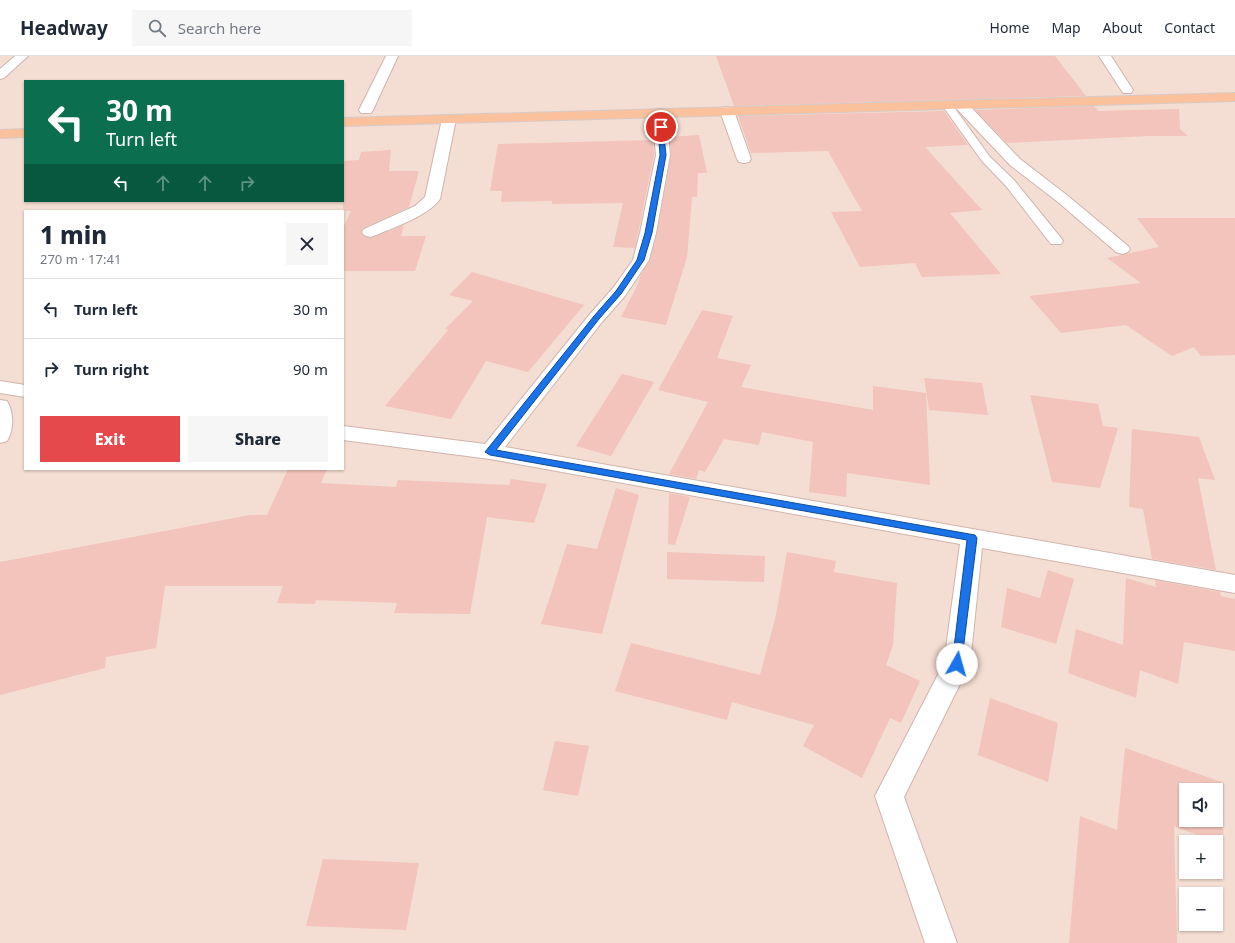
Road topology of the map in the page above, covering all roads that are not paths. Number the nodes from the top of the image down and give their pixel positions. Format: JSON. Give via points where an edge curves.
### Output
{"nodes":[{"id":1,"x":22,"y":56,"type":"edge"},
{"id":2,"x":392,"y":56,"type":"edge"},
{"id":3,"x":1105,"y":56,"type":"edge"},
{"id":4,"x":0,"y":75,"type":"edge"},
{"id":5,"x":1235,"y":87,"type":"edge"},
{"id":6,"x":1127,"y":90,"type":"junction"},
{"id":7,"x":1235,"y":97,"type":"edge"},
{"id":8,"x":954,"y":105,"type":"junction"},
{"id":9,"x":366,"y":110,"type":"junction"},
{"id":10,"x":344,"y":111,"type":"edge"},
{"id":11,"x":727,"y":111,"type":"junction"},
{"id":12,"x":659,"y":113,"type":"junction"},
{"id":13,"x":449,"y":119,"type":"junction"},
{"id":14,"x":24,"y":121,"type":"edge"},
{"id":15,"x":0,"y":122,"type":"edge"},
{"id":16,"x":344,"y":122,"type":"edge"},
{"id":17,"x":24,"y":133,"type":"edge"},
{"id":18,"x":0,"y":134,"type":"edge"},
{"id":19,"x":744,"y":159,"type":"dead end"},
{"id":20,"x":370,"y":232,"type":"dead end"},
{"id":21,"x":1056,"y":241,"type":"dead end"},
{"id":22,"x":1122,"y":249,"type":"dead end"},
{"id":23,"x":0,"y":387,"type":"edge"},
{"id":24,"x":24,"y":391,"type":"edge"},
{"id":25,"x":0,"y":406,"type":"edge"},
{"id":26,"x":344,"y":433,"type":"edge"},
{"id":27,"x":0,"y":436,"type":"edge"},
{"id":28,"x":490,"y":452,"type":"junction"},
{"id":29,"x":972,"y":538,"type":"junction"},
{"id":30,"x":1235,"y":584,"type":"edge"},
{"id":31,"x":941,"y":943,"type":"edge"}],
"edges":[{"from":1,"to":4,"type":"street"},
{"from":2,"to":9,"type":"street"},
{"from":3,"to":6,"type":"street"},
{"from":5,"to":6,"type":"main road"},
{"from":6,"to":9,"type":"main road","via":[[753,102]]},
{"from":7,"to":8,"type":"main road"},
{"from":8,"to":11,"type":"main road"},
{"from":8,"to":21,"type":"lane","via":[[986,159],[1010,183]]},
{"from":8,"to":22,"type":"street","via":[[1015,162]]},
{"from":9,"to":10,"type":"main road"},
{"from":11,"to":12,"type":"main road"},
{"from":11,"to":19,"type":"street"},
{"from":12,"to":13,"type":"main road"},
{"from":12,"to":28,"type":"street","via":[[663,155],[641,260],[619,292]]},
{"from":13,"to":16,"type":"main road"},
{"from":13,"to":20,"type":"street","via":[[432,199],[420,208]]},
{"from":14,"to":15,"type":"main road"},
{"from":17,"to":18,"type":"main road"},
{"from":23,"to":24,"type":"street"},
{"from":25,"to":27,"type":"street"},
{"from":26,"to":28,"type":"street"},
{"from":28,"to":29,"type":"street"},
{"from":29,"to":30,"type":"street"},
{"from":29,"to":31,"type":"street","via":[[957,664],[889,796]]}]}
